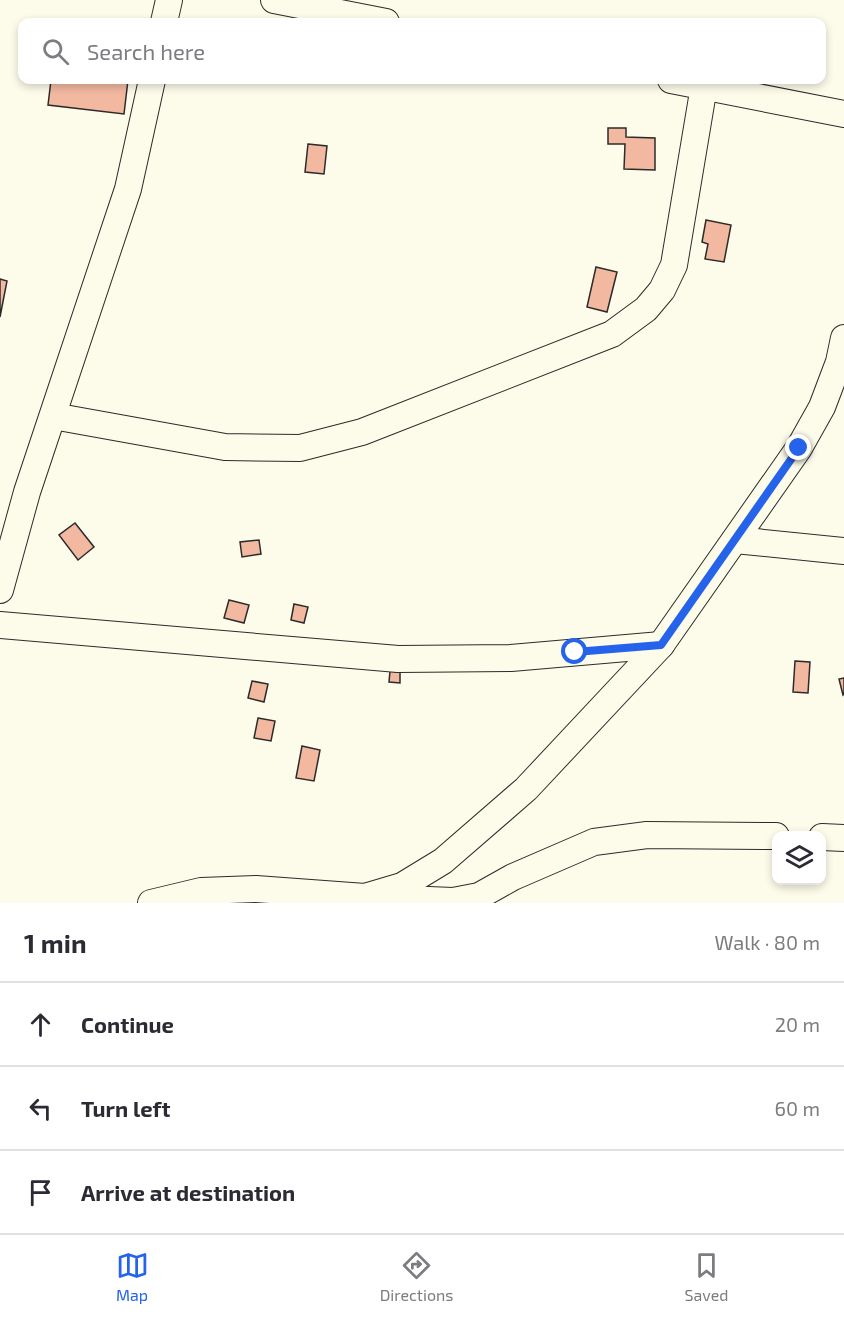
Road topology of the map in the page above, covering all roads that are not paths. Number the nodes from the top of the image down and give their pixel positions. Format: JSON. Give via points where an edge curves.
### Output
{"nodes":[{"id":1,"x":169,"y":0,"type":"edge"},
{"id":2,"x":274,"y":0,"type":"edge"},
{"id":3,"x":165,"y":18,"type":"edge"},
{"id":4,"x":366,"y":18,"type":"edge"},
{"id":5,"x":151,"y":84,"type":"edge"},
{"id":6,"x":693,"y":84,"type":"edge"},
{"id":7,"x":704,"y":86,"type":"junction"},
{"id":8,"x":844,"y":114,"type":"edge"},
{"id":9,"x":844,"y":338,"type":"edge"},
{"id":10,"x":53,"y":416,"type":"junction"},
{"id":11,"x":735,"y":540,"type":"junction"},
{"id":12,"x":844,"y":551,"type":"edge"},
{"id":13,"x":0,"y":590,"type":"edge"},
{"id":14,"x":0,"y":625,"type":"edge"},
{"id":15,"x":661,"y":645,"type":"junction"},
{"id":16,"x":772,"y":836,"type":"edge"},
{"id":17,"x":826,"y":837,"type":"edge"},
{"id":18,"x":844,"y":838,"type":"edge"},
{"id":19,"x":365,"y":897,"type":"junction"},
{"id":20,"x":151,"y":903,"type":"edge"}],
"edges":[{"from":1,"to":3,"type":"street"},
{"from":2,"to":4,"type":"street"},
{"from":5,"to":10,"type":"street","via":[[128,189]]},
{"from":6,"to":7,"type":"street"},
{"from":7,"to":8,"type":"street"},
{"from":7,"to":10,"type":"street","via":[[674,265],[662,290],[646,309],[612,334],[362,432],[300,448],[225,447]]},
{"from":9,"to":11,"type":"street","via":[[822,407],[799,448]]},
{"from":10,"to":13,"type":"street"},
{"from":11,"to":12,"type":"street"},
{"from":11,"to":15,"type":"street"},
{"from":14,"to":15,"type":"street","via":[[398,659],[511,658]]},
{"from":15,"to":19,"type":"street","via":[[526,789],[443,861],[402,886]]},
{"from":16,"to":19,"type":"street","via":[[647,835],[594,842],[479,896],[453,902]]},
{"from":17,"to":18,"type":"street"},
{"from":19,"to":20,"type":"street","via":[[256,889],[201,891]]}]}
